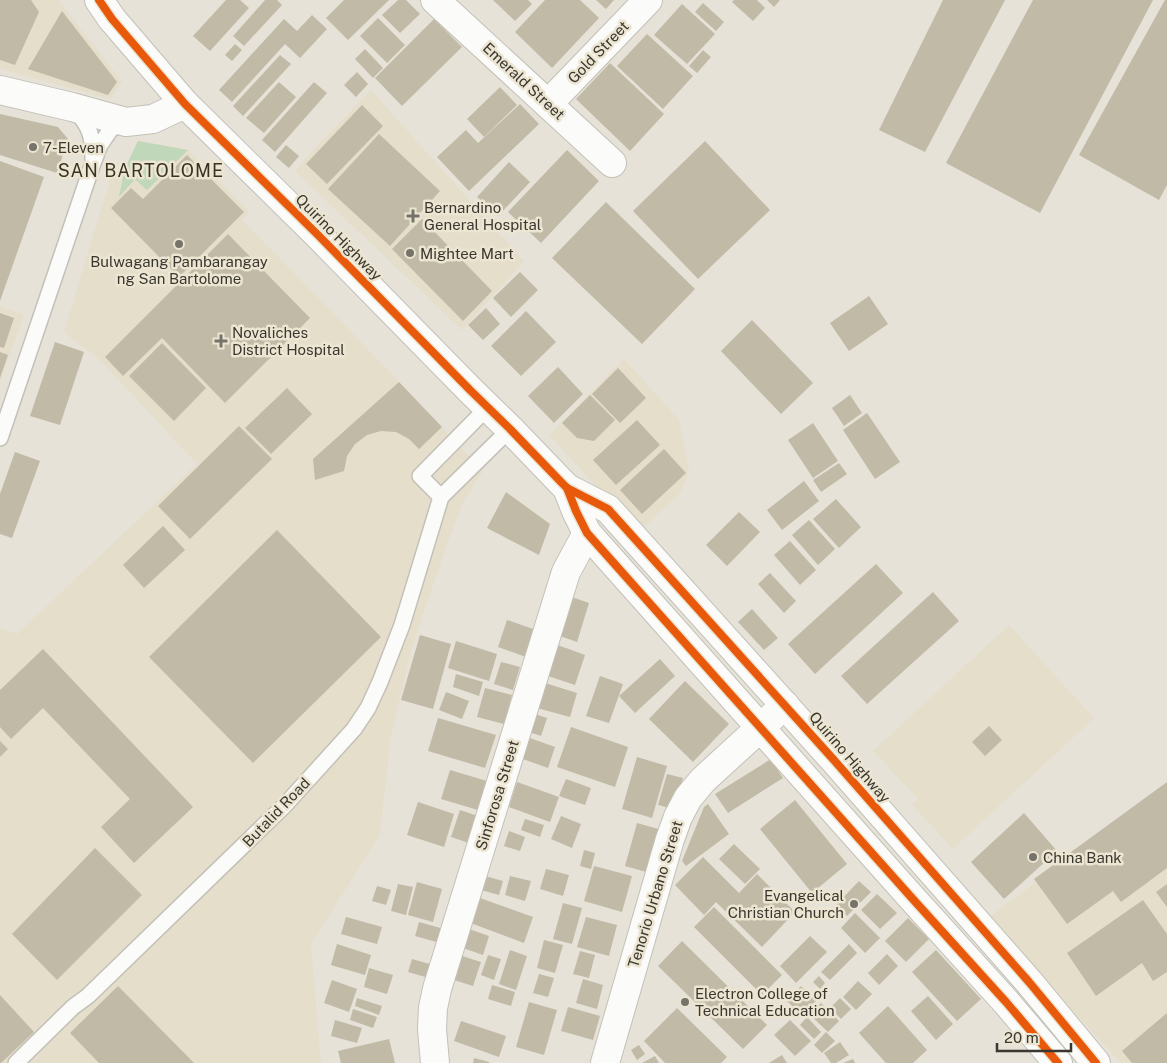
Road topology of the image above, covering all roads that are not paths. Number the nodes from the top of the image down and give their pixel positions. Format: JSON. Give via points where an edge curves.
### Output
{"nodes":[{"id":1,"x":99,"y":0,"type":"edge"},
{"id":2,"x":436,"y":0,"type":"edge"},
{"id":3,"x":648,"y":0,"type":"edge"},
{"id":4,"x":0,"y":90,"type":"edge"},
{"id":5,"x":185,"y":104,"type":"junction"},
{"id":6,"x":548,"y":104,"type":"junction"},
{"id":7,"x":72,"y":107,"type":"junction"},
{"id":8,"x":126,"y":122,"type":"junction"},
{"id":9,"x":93,"y":163,"type":"junction"},
{"id":10,"x":612,"y":163,"type":"dead end"},
{"id":11,"x":488,"y":407,"type":"junction"},
{"id":12,"x":510,"y":429,"type":"junction"},
{"id":13,"x":0,"y":438,"type":"edge"},
{"id":14,"x":567,"y":488,"type":"junction"},
{"id":15,"x":441,"y":497,"type":"junction"},
{"id":16,"x":586,"y":533,"type":"junction"},
{"id":17,"x":785,"y":705,"type":"junction"},
{"id":18,"x":760,"y":727,"type":"junction"},
{"id":19,"x":833,"y":759,"type":"junction"},
{"id":20,"x":808,"y":782,"type":"junction"},
{"id":21,"x":934,"y":875,"type":"junction"},
{"id":22,"x":911,"y":897,"type":"junction"},
{"id":23,"x":1006,"y":957,"type":"junction"},
{"id":24,"x":984,"y":977,"type":"junction"},
{"id":25,"x":608,"y":1061,"type":"edge"},
{"id":26,"x":16,"y":1063,"type":"edge"},
{"id":27,"x":435,"y":1063,"type":"edge"},
{"id":28,"x":1058,"y":1063,"type":"edge"},
{"id":29,"x":1096,"y":1063,"type":"edge"}],
"edges":[{"from":1,"to":5,"type":"main road","name":"Quirino Highway"},
{"from":2,"to":6,"type":"main road","name":"Emerald Street"},
{"from":3,"to":6,"type":"main road","name":"Gold Street"},
{"from":4,"to":7,"type":"main road"},
{"from":5,"to":8,"type":"main road","via":[[152,119]]},
{"from":5,"to":11,"type":"main road","name":"Quirino Highway"},
{"from":6,"to":10,"type":"main road","name":"Emerald Street"},
{"from":7,"to":8,"type":"main road"},
{"from":7,"to":9,"type":"lane","via":[[85,121],[93,143]]},
{"from":8,"to":9,"type":"lane","via":[[111,129]]},
{"from":9,"to":13,"type":"lane"},
{"from":11,"to":12,"type":"main road","name":"Quirino Highway"},
{"from":11,"to":15,"type":"lane","via":[[420,476]]},
{"from":12,"to":14,"type":"main road","name":"Quirino Highway"},
{"from":12,"to":15,"type":"lane","name":"Butalid Road"},
{"from":14,"to":16,"type":"main road","name":"Quirino Highway"},
{"from":14,"to":17,"type":"main road","name":"Quirino Highway","via":[[608,509]]},
{"from":15,"to":26,"type":"lane","name":"Butalid Road","via":[[402,625],[380,682],[354,729],[272,818]]},
{"from":16,"to":18,"type":"main road","name":"Quirino Highway"},
{"from":16,"to":27,"type":"main road","name":"Sinforosa Street","via":[[566,572],[437,990],[432,1029]]},
{"from":17,"to":18,"type":"main road","name":"Tenorio Urbano Street"},
{"from":17,"to":19,"type":"main road","name":"Quirino Highway"},
{"from":18,"to":20,"type":"main road","name":"Quirino Highway"},
{"from":18,"to":25,"type":"main road","name":"Tenorio Urbano Street","via":[[703,780],[678,817]]},
{"from":19,"to":20,"type":"main road"},
{"from":19,"to":21,"type":"main road","name":"Quirino Highway"},
{"from":20,"to":22,"type":"main road","name":"Quirino Highway"},
{"from":21,"to":22,"type":"main road"},
{"from":21,"to":23,"type":"main road","name":"Quirino Highway"},
{"from":22,"to":24,"type":"main road","name":"Quirino Highway"},
{"from":23,"to":24,"type":"main road"},
{"from":23,"to":29,"type":"main road","name":"Quirino Highway"},
{"from":24,"to":28,"type":"main road","name":"Quirino Highway"}]}
